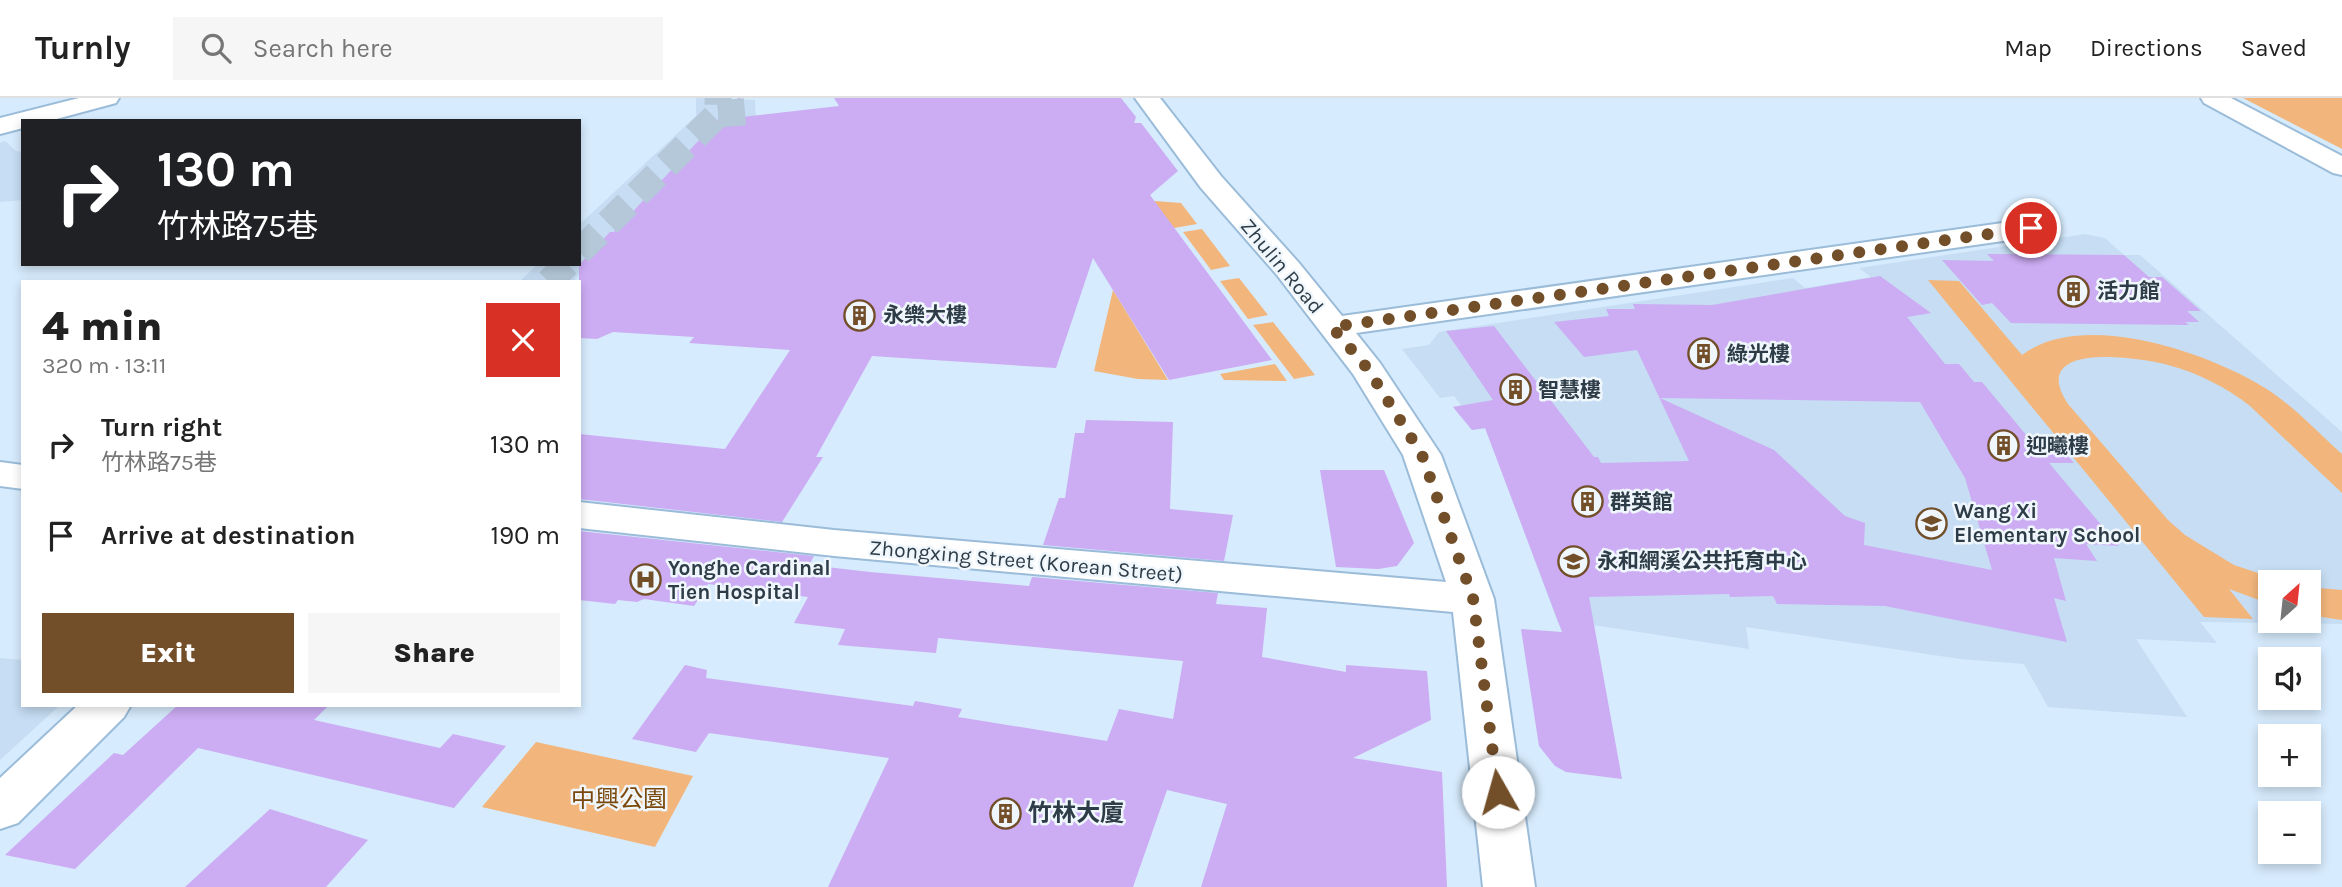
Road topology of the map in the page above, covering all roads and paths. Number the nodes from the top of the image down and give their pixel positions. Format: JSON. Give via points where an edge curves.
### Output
{"nodes":[{"id":1,"x":107,"y":98,"type":"edge"},
{"id":2,"x":134,"y":98,"type":"edge"},
{"id":3,"x":1147,"y":98,"type":"edge"},
{"id":4,"x":2213,"y":98,"type":"edge"},
{"id":5,"x":2247,"y":98,"type":"edge"},
{"id":6,"x":27,"y":119,"type":"edge"},
{"id":7,"x":55,"y":119,"type":"edge"},
{"id":8,"x":21,"y":121,"type":"edge"},
{"id":9,"x":0,"y":126,"type":"edge"},
{"id":10,"x":21,"y":128,"type":"edge"},
{"id":11,"x":0,"y":133,"type":"edge"},
{"id":12,"x":2342,"y":145,"type":"edge"},
{"id":13,"x":2342,"y":167,"type":"edge"},
{"id":14,"x":2031,"y":228,"type":"dead end"},
{"id":15,"x":1332,"y":327,"type":"junction"},
{"id":16,"x":0,"y":474,"type":"edge"},
{"id":17,"x":21,"y":477,"type":"edge"},
{"id":18,"x":581,"y":515,"type":"edge"},
{"id":19,"x":1473,"y":598,"type":"junction"},
{"id":20,"x":106,"y":707,"type":"edge"},
{"id":21,"x":0,"y":809,"type":"edge"},
{"id":22,"x":1509,"y":887,"type":"edge"}],
"edges":[{"from":1,"to":6,"type":"street"},
{"from":2,"to":7,"type":"street"},
{"from":3,"to":15,"type":"street","name":"Zhulin Road"},
{"from":4,"to":13,"type":"street"},
{"from":5,"to":12,"type":"street"},
{"from":8,"to":9,"type":"street"},
{"from":10,"to":11,"type":"street"},
{"from":14,"to":15,"type":"street"},
{"from":15,"to":19,"type":"street","name":"Zhulin Road","via":[[1368,369],[1422,455]]},
{"from":16,"to":17,"type":"street"},
{"from":18,"to":19,"type":"street","name":"Zhongxing Street (Korean Street)","via":[[834,543]]},
{"from":19,"to":22,"type":"street","name":"Zhulin Road"},
{"from":20,"to":21,"type":"street"}]}
